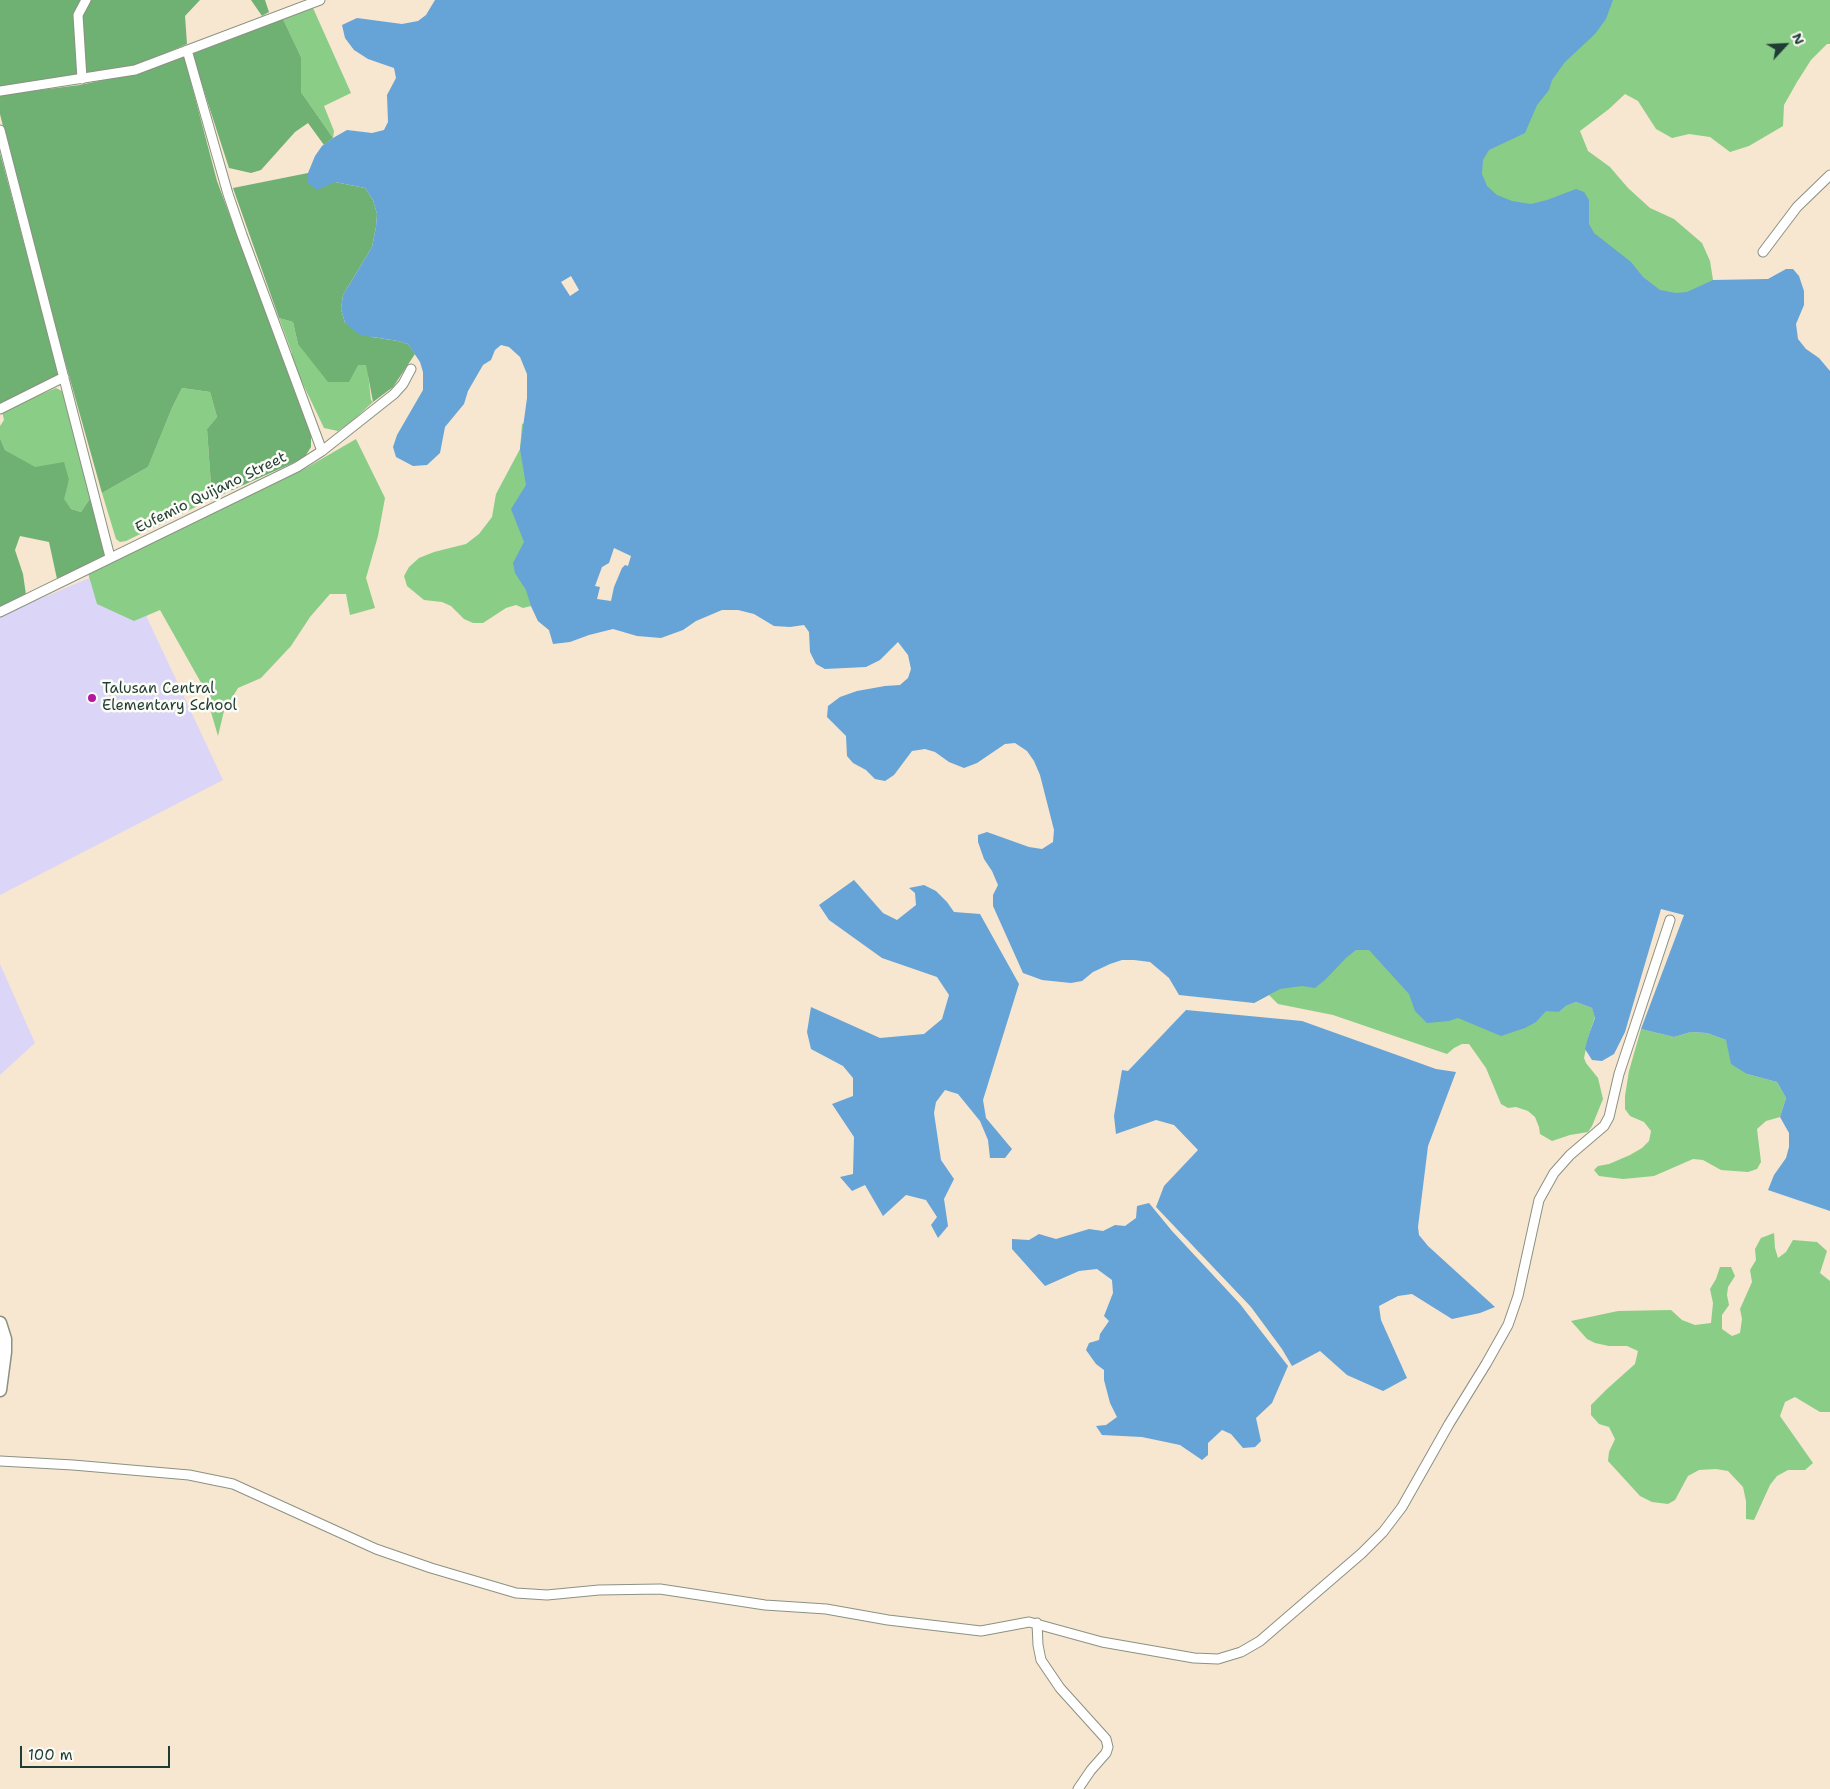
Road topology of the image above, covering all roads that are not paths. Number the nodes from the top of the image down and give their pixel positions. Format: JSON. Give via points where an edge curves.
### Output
{"nodes":[{"id":1,"x":86,"y":0,"type":"edge"},
{"id":2,"x":317,"y":1,"type":"edge"},
{"id":3,"x":187,"y":50,"type":"junction"},
{"id":4,"x":82,"y":78,"type":"junction"},
{"id":5,"x":0,"y":91,"type":"edge"},
{"id":6,"x":0,"y":130,"type":"edge"},
{"id":7,"x":1830,"y":175,"type":"edge"},
{"id":8,"x":1764,"y":252,"type":"dead end"},
{"id":9,"x":411,"y":368,"type":"dead end"},
{"id":10,"x":64,"y":377,"type":"junction"},
{"id":11,"x":0,"y":409,"type":"edge"},
{"id":12,"x":322,"y":451,"type":"junction"},
{"id":13,"x":110,"y":557,"type":"junction"},
{"id":14,"x":0,"y":612,"type":"edge"},
{"id":15,"x":1670,"y":920,"type":"dead end"},
{"id":16,"x":0,"y":1323,"type":"edge"},
{"id":17,"x":0,"y":1390,"type":"edge"},
{"id":18,"x":0,"y":1461,"type":"edge"},
{"id":19,"x":1037,"y":1623,"type":"junction"},
{"id":20,"x":1078,"y":1789,"type":"edge"}],
"edges":[{"from":1,"to":4,"type":"street","via":[[78,15]]},
{"from":2,"to":3,"type":"street"},
{"from":3,"to":4,"type":"street","via":[[135,70]]},
{"from":3,"to":12,"type":"street","via":[[239,227]]},
{"from":4,"to":5,"type":"street"},
{"from":6,"to":10,"type":"street"},
{"from":7,"to":8,"type":"street","via":[[1797,207]]},
{"from":9,"to":12,"type":"street","name":"Eufemio Quijano Street","via":[[394,394]]},
{"from":10,"to":11,"type":"street"},
{"from":10,"to":13,"type":"street"},
{"from":12,"to":13,"type":"street","name":"Eufemio Quijano Street","via":[[297,467]]},
{"from":13,"to":14,"type":"street","name":"Eufemio Quijano Street"},
{"from":15,"to":19,"type":"street","via":[[1618,1074],[1609,1117],[1604,1126],[1554,1173],[1538,1200],[1518,1296],[1508,1325],[1402,1507],[1383,1532],[1260,1641],[1241,1652],[1218,1659],[1102,1642]]},
{"from":16,"to":17,"type":"main road","via":[[5,1352]]},
{"from":18,"to":19,"type":"street","via":[[189,1475],[233,1484],[376,1549],[516,1593],[548,1596],[599,1590],[660,1590],[981,1631]]},
{"from":19,"to":20,"type":"street","via":[[1041,1660],[1060,1688],[1106,1739],[1108,1747]]}]}
